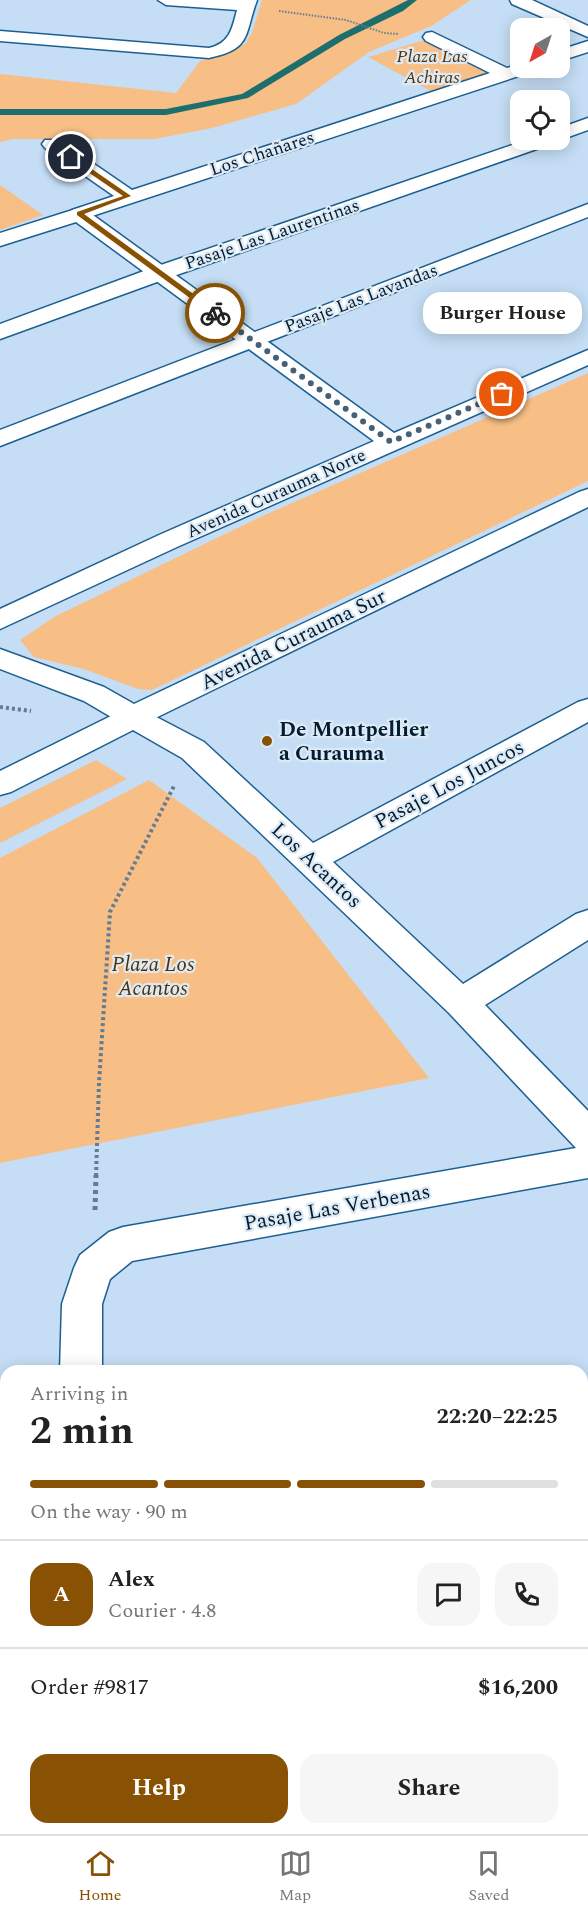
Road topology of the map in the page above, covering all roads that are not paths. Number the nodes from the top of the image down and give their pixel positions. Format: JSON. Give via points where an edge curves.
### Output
{"nodes":[{"id":1,"x":166,"y":0,"type":"edge"},
{"id":2,"x":518,"y":0,"type":"edge"},
{"id":3,"x":247,"y":3,"type":"edge"},
{"id":4,"x":588,"y":32,"type":"edge"},
{"id":5,"x":0,"y":36,"type":"edge"},
{"id":6,"x":432,"y":37,"type":"dead end"},
{"id":7,"x":588,"y":46,"type":"edge"},
{"id":8,"x":570,"y":52,"type":"edge"},
{"id":9,"x":510,"y":72,"type":"edge"},
{"id":10,"x":505,"y":74,"type":"junction"},
{"id":11,"x":588,"y":124,"type":"edge"},
{"id":12,"x":570,"y":130,"type":"edge"},
{"id":13,"x":52,"y":144,"type":"dead end"},
{"id":14,"x":515,"y":150,"type":"edge"},
{"id":15,"x":128,"y":196,"type":"junction"},
{"id":16,"x":588,"y":210,"type":"edge"},
{"id":17,"x":79,"y":214,"type":"junction"},
{"id":18,"x":0,"y":240,"type":"edge"},
{"id":19,"x":160,"y":273,"type":"junction"},
{"id":20,"x":0,"y":332,"type":"edge"},
{"id":21,"x":253,"y":340,"type":"junction"},
{"id":22,"x":588,"y":357,"type":"edge"},
{"id":23,"x":0,"y":439,"type":"edge"},
{"id":24,"x":391,"y":442,"type":"junction"},
{"id":25,"x":588,"y":497,"type":"edge"},
{"id":26,"x":0,"y":620,"type":"edge"},
{"id":27,"x":0,"y":658,"type":"edge"},
{"id":28,"x":588,"y":709,"type":"edge"},
{"id":29,"x":133,"y":717,"type":"junction"},
{"id":30,"x":0,"y":784,"type":"edge"},
{"id":31,"x":311,"y":859,"type":"junction"},
{"id":32,"x":588,"y":923,"type":"edge"},
{"id":33,"x":461,"y":1003,"type":"junction"},
{"id":34,"x":588,"y":1136,"type":"edge"},
{"id":35,"x":588,"y":1162,"type":"edge"},
{"id":36,"x":81,"y":1365,"type":"edge"}],
"edges":[{"from":1,"to":3,"type":"street"},
{"from":2,"to":4,"type":"street"},
{"from":3,"to":5,"type":"street","via":[[235,44],[226,51],[209,53]]},
{"from":6,"to":10,"type":"street"},
{"from":7,"to":8,"type":"street"},
{"from":9,"to":10,"type":"street","name":"Los Chañares"},
{"from":10,"to":15,"type":"street","name":"Los Chañares"},
{"from":11,"to":12,"type":"street"},
{"from":13,"to":15,"type":"street"},
{"from":14,"to":19,"type":"street","name":"Pasaje Las Laurentinas"},
{"from":15,"to":17,"type":"street","name":"Los Chañares"},
{"from":16,"to":21,"type":"street","name":"Pasaje Las Lavandas"},
{"from":17,"to":18,"type":"street","name":"Los Chañares"},
{"from":17,"to":19,"type":"street"},
{"from":19,"to":20,"type":"street","name":"Pasaje Las Laurentinas"},
{"from":19,"to":21,"type":"street"},
{"from":21,"to":23,"type":"street","name":"Pasaje Las Lavandas"},
{"from":21,"to":24,"type":"street"},
{"from":22,"to":24,"type":"street","name":"Avenida Curauma Norte"},
{"from":24,"to":26,"type":"street","name":"Avenida Curauma Norte"},
{"from":25,"to":29,"type":"street","name":"Avenida Curauma Sur"},
{"from":27,"to":29,"type":"street","name":"Los Acantos","via":[[94,694]]},
{"from":28,"to":31,"type":"street","name":"Pasaje Los Juncos"},
{"from":29,"to":30,"type":"street","name":"Avenida Curauma Sur"},
{"from":29,"to":31,"type":"street","name":"Los Acantos","via":[[193,750]]},
{"from":31,"to":33,"type":"street","name":"Los Acantos"},
{"from":32,"to":33,"type":"street"},
{"from":33,"to":34,"type":"street","name":"Los Acantos"},
{"from":35,"to":36,"type":"street","name":"Pasaje Las Verbenas","via":[[123,1245],[94,1268],[82,1304]]}]}
